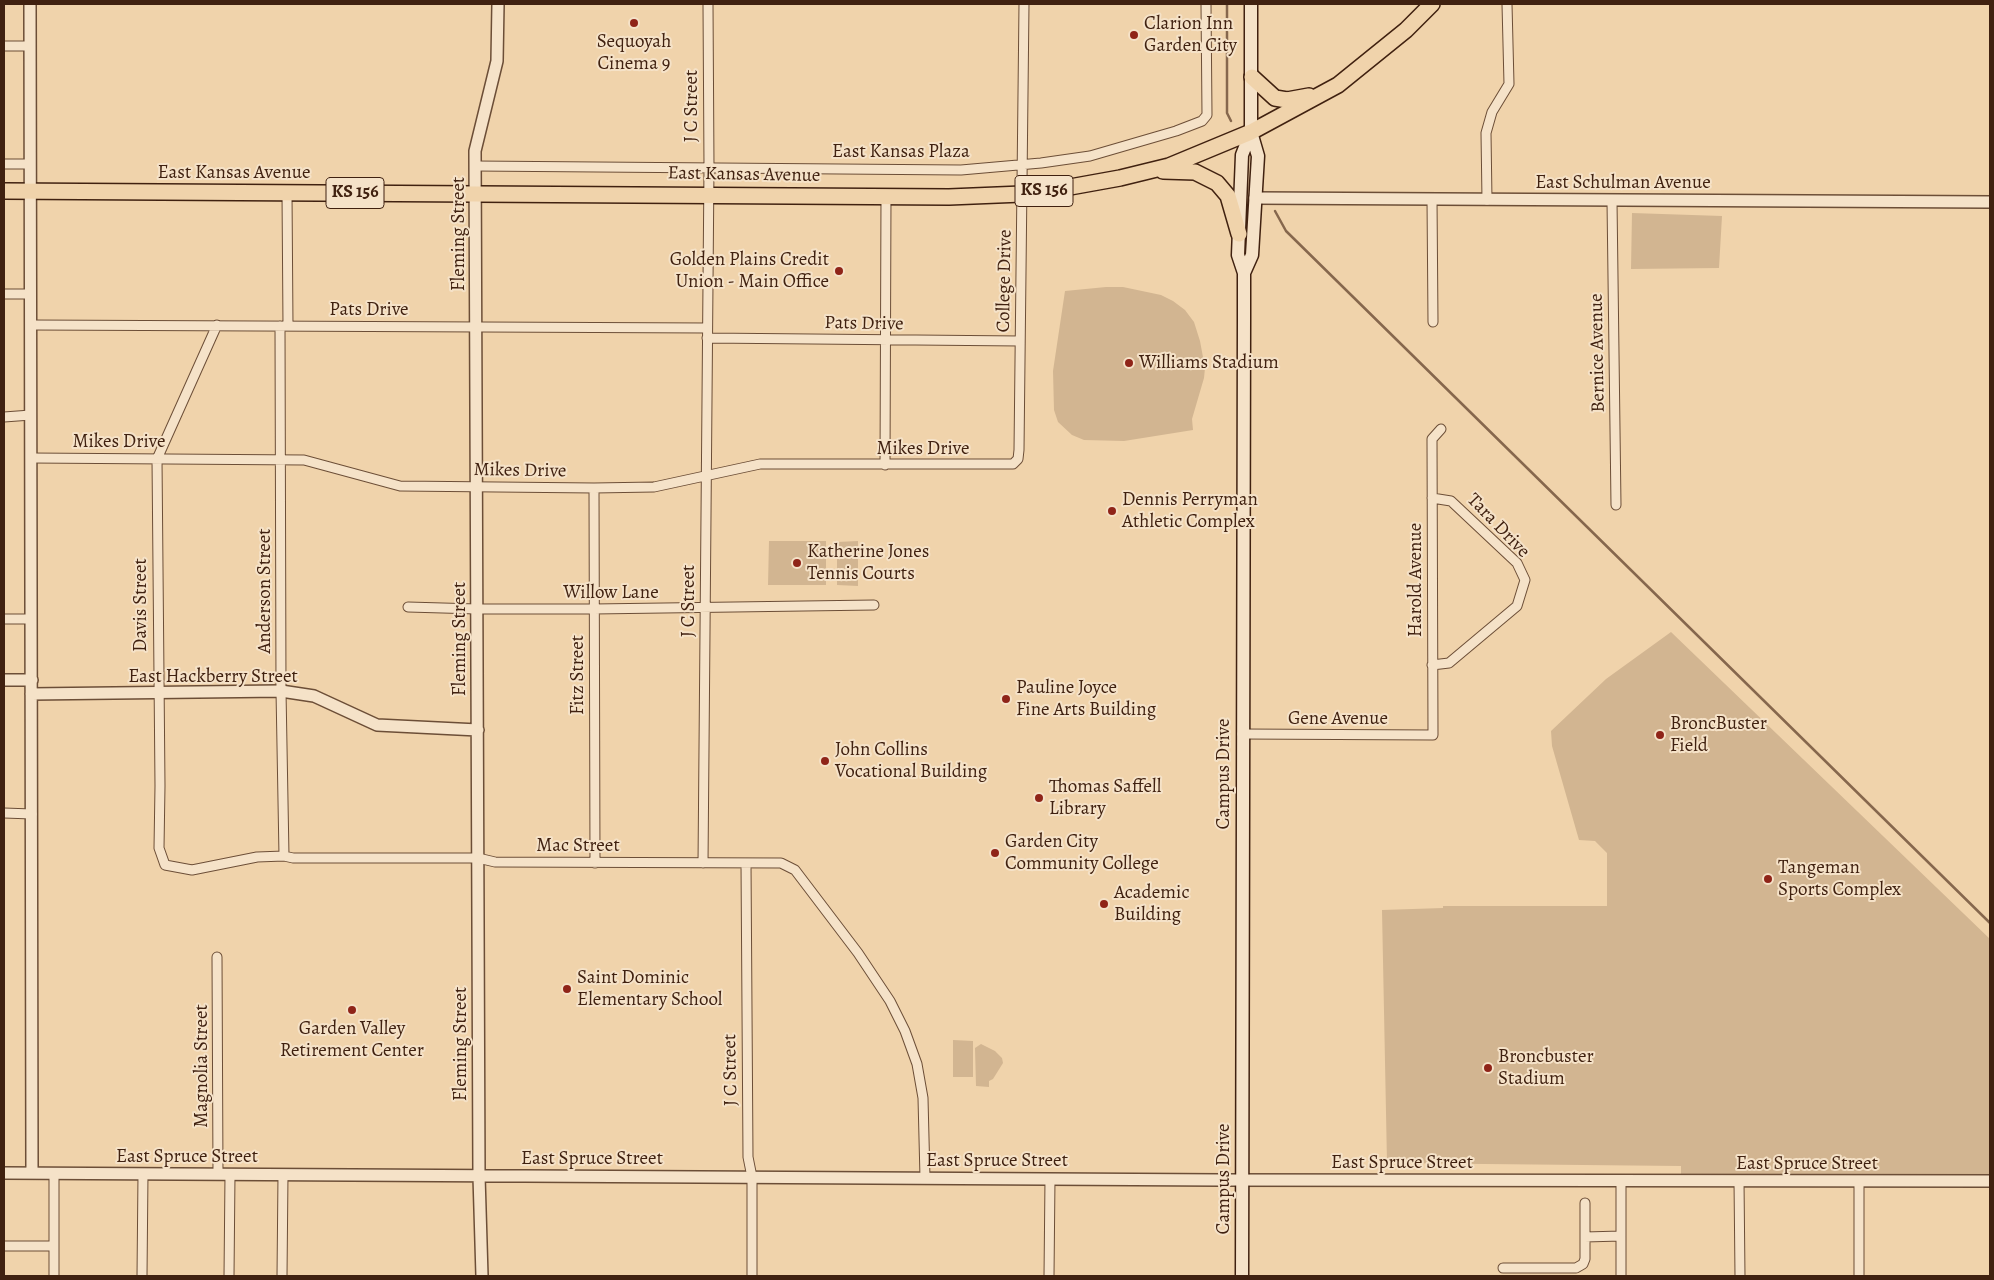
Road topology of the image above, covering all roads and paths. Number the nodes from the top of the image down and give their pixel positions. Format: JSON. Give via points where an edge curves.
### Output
{"nodes":[{"id":1,"x":30,"y":4,"type":"edge"},
{"id":2,"x":498,"y":4,"type":"edge"},
{"id":3,"x":708,"y":4,"type":"edge"},
{"id":4,"x":1024,"y":4,"type":"edge"},
{"id":5,"x":1206,"y":4,"type":"edge"},
{"id":6,"x":1251,"y":4,"type":"edge"},
{"id":7,"x":1432,"y":4,"type":"edge"},
{"id":8,"x":1507,"y":4,"type":"edge"},
{"id":9,"x":4,"y":46,"type":"edge"},
{"id":10,"x":30,"y":46,"type":"junction"},
{"id":11,"x":1252,"y":77,"type":"junction"},
{"id":12,"x":1321,"y":94,"type":"junction"},
{"id":13,"x":1251,"y":132,"type":"junction"},
{"id":14,"x":4,"y":164,"type":"edge"},
{"id":15,"x":30,"y":164,"type":"junction"},
{"id":16,"x":1022,"y":165,"type":"junction"},
{"id":17,"x":476,"y":166,"type":"junction"},
{"id":18,"x":709,"y":167,"type":"junction"},
{"id":19,"x":1149,"y":171,"type":"junction"},
{"id":20,"x":4,"y":191,"type":"edge"},
{"id":21,"x":30,"y":192,"type":"junction"},
{"id":22,"x":287,"y":193,"type":"junction"},
{"id":23,"x":476,"y":193,"type":"junction"},
{"id":24,"x":1022,"y":194,"type":"junction"},
{"id":25,"x":707,"y":195,"type":"junction"},
{"id":26,"x":886,"y":196,"type":"junction"},
{"id":27,"x":1255,"y":198,"type":"junction"},
{"id":28,"x":1432,"y":199,"type":"junction"},
{"id":29,"x":1486,"y":200,"type":"junction"},
{"id":30,"x":1612,"y":201,"type":"junction"},
{"id":31,"x":1990,"y":202,"type":"edge"},
{"id":32,"x":1239,"y":234,"type":"junction"},
{"id":33,"x":1244,"y":272,"type":"junction"},
{"id":34,"x":4,"y":294,"type":"edge"},
{"id":35,"x":32,"y":294,"type":"junction"},
{"id":36,"x":1433,"y":322,"type":"dead end"},
{"id":37,"x":32,"y":325,"type":"junction"},
{"id":38,"x":216,"y":325,"type":"junction"},
{"id":39,"x":284,"y":326,"type":"junction"},
{"id":40,"x":477,"y":327,"type":"junction"},
{"id":41,"x":707,"y":328,"type":"junction"},
{"id":42,"x":707,"y":338,"type":"junction"},
{"id":43,"x":886,"y":340,"type":"junction"},
{"id":44,"x":1020,"y":341,"type":"junction"},
{"id":45,"x":32,"y":415,"type":"junction"},
{"id":46,"x":4,"y":417,"type":"edge"},
{"id":47,"x":1441,"y":429,"type":"dead end"},
{"id":48,"x":32,"y":458,"type":"junction"},
{"id":49,"x":156,"y":459,"type":"junction"},
{"id":50,"x":280,"y":459,"type":"junction"},
{"id":51,"x":885,"y":465,"type":"junction"},
{"id":52,"x":1010,"y":465,"type":"joint"},
{"id":53,"x":705,"y":477,"type":"junction"},
{"id":54,"x":477,"y":486,"type":"junction"},
{"id":55,"x":594,"y":488,"type":"junction"},
{"id":56,"x":1432,"y":498,"type":"junction"},
{"id":57,"x":1616,"y":505,"type":"dead end"},
{"id":58,"x":874,"y":605,"type":"dead end"},
{"id":59,"x":408,"y":607,"type":"dead end"},
{"id":60,"x":705,"y":608,"type":"junction"},
{"id":61,"x":477,"y":609,"type":"junction"},
{"id":62,"x":594,"y":609,"type":"junction"},
{"id":63,"x":4,"y":618,"type":"edge"},
{"id":64,"x":31,"y":619,"type":"junction"},
{"id":65,"x":1432,"y":665,"type":"junction"},
{"id":66,"x":4,"y":680,"type":"edge"},
{"id":67,"x":32,"y":680,"type":"junction"},
{"id":68,"x":282,"y":691,"type":"junction"},
{"id":69,"x":31,"y":694,"type":"junction"},
{"id":70,"x":158,"y":694,"type":"junction"},
{"id":71,"x":478,"y":730,"type":"junction"},
{"id":72,"x":1242,"y":734,"type":"junction"},
{"id":73,"x":1432,"y":735,"type":"joint"},
{"id":74,"x":4,"y":813,"type":"edge"},
{"id":75,"x":32,"y":814,"type":"junction"},
{"id":76,"x":284,"y":856,"type":"junction"},
{"id":77,"x":478,"y":858,"type":"junction"},
{"id":78,"x":595,"y":863,"type":"junction"},
{"id":79,"x":703,"y":863,"type":"junction"},
{"id":80,"x":746,"y":863,"type":"junction"},
{"id":81,"x":217,"y":957,"type":"dead end"},
{"id":82,"x":4,"y":1173,"type":"edge"},
{"id":83,"x":32,"y":1173,"type":"junction"},
{"id":84,"x":54,"y":1174,"type":"junction"},
{"id":85,"x":143,"y":1174,"type":"junction"},
{"id":86,"x":224,"y":1175,"type":"junction"},
{"id":87,"x":283,"y":1175,"type":"junction"},
{"id":88,"x":479,"y":1176,"type":"junction"},
{"id":89,"x":752,"y":1177,"type":"junction"},
{"id":90,"x":926,"y":1178,"type":"junction"},
{"id":91,"x":1050,"y":1179,"type":"junction"},
{"id":92,"x":1242,"y":1180,"type":"junction"},
{"id":93,"x":1621,"y":1181,"type":"junction"},
{"id":94,"x":1739,"y":1181,"type":"junction"},
{"id":95,"x":1859,"y":1181,"type":"junction"},
{"id":96,"x":1990,"y":1181,"type":"edge"},
{"id":97,"x":1585,"y":1203,"type":"dead end"},
{"id":98,"x":1585,"y":1236,"type":"junction"},
{"id":99,"x":1621,"y":1236,"type":"junction"},
{"id":100,"x":4,"y":1246,"type":"edge"},
{"id":101,"x":54,"y":1246,"type":"junction"},
{"id":102,"x":1503,"y":1268,"type":"dead end"},
{"id":103,"x":54,"y":1276,"type":"edge"},
{"id":104,"x":142,"y":1276,"type":"edge"},
{"id":105,"x":229,"y":1276,"type":"edge"},
{"id":106,"x":282,"y":1276,"type":"edge"},
{"id":107,"x":482,"y":1276,"type":"edge"},
{"id":108,"x":752,"y":1276,"type":"edge"},
{"id":109,"x":1049,"y":1276,"type":"edge"},
{"id":110,"x":1242,"y":1276,"type":"edge"},
{"id":111,"x":1621,"y":1276,"type":"edge"},
{"id":112,"x":1740,"y":1276,"type":"edge"},
{"id":113,"x":1859,"y":1276,"type":"edge"}],
"edges":[{"from":1,"to":10,"type":"street"},
{"from":2,"to":17,"type":"street","name":"Fleming Street","via":[[497,61],[475,152]]},
{"from":3,"to":18,"type":"street","name":"J C Street"},
{"from":4,"to":16,"type":"street","name":"College Drive"},
{"from":5,"to":16,"type":"street","name":"East Kansas Plaza","via":[[1207,114],[1202,120],[1119,149]]},
{"from":6,"to":11,"type":"main road","name":"Campus Drive"},
{"from":7,"to":12,"type":"main road","name":"East Kansas Avenue","number":"KS 156","via":[[1406,30],[1338,85]]},
{"from":8,"to":29,"type":"street","via":[[1509,84],[1492,112],[1486,133]]},
{"from":9,"to":10,"type":"street"},
{"from":10,"to":15,"type":"street"},
{"from":11,"to":12,"type":"main road","via":[[1275,98],[1287,100]]},
{"from":11,"to":13,"type":"main road","name":"Campus Drive"},
{"from":12,"to":13,"type":"main road","name":"East Kansas Avenue","number":"KS 156"},
{"from":13,"to":19,"type":"main road","name":"East Kansas Avenue","number":"KS 156"},
{"from":13,"to":27,"type":"main road","name":"Campus Drive","via":[[1258,156]]},
{"from":13,"to":32,"type":"main road","name":"Campus Drive","via":[[1242,155]]},
{"from":14,"to":15,"type":"street"},
{"from":15,"to":21,"type":"street"},
{"from":16,"to":18,"type":"street","name":"East Kansas Plaza","via":[[961,170]]},
{"from":16,"to":24,"type":"street","name":"College Drive"},
{"from":17,"to":18,"type":"street","name":"East Kansas Plaza"},
{"from":17,"to":23,"type":"street","name":"Fleming Street"},
{"from":18,"to":25,"type":"street","name":"J C Street"},
{"from":19,"to":24,"type":"main road","name":"East Kansas Avenue","number":"KS 156"},
{"from":19,"to":32,"type":"main road","via":[[1195,172],[1217,184],[1228,196]]},
{"from":20,"to":21,"type":"main road","name":"East Kansas Avenue","number":"KS 156"},
{"from":21,"to":22,"type":"main road","name":"East Kansas Avenue","number":"KS 156"},
{"from":21,"to":35,"type":"street"},
{"from":22,"to":23,"type":"main road","name":"East Kansas Avenue","number":"KS 156"},
{"from":22,"to":39,"type":"street","name":"Anderson Street"},
{"from":23,"to":25,"type":"main road","name":"East Kansas Avenue","number":"KS 156"},
{"from":23,"to":40,"type":"street","name":"Fleming Street"},
{"from":24,"to":26,"type":"main road","name":"East Kansas Avenue","number":"KS 156"},
{"from":24,"to":44,"type":"street","name":"College Drive"},
{"from":25,"to":26,"type":"main road","name":"East Kansas Avenue","number":"KS 156"},
{"from":25,"to":41,"type":"street","name":"J C Street"},
{"from":26,"to":43,"type":"street"},
{"from":27,"to":28,"type":"street","name":"East Schulman Avenue"},
{"from":27,"to":33,"type":"main road","name":"Campus Drive","via":[[1252,255]]},
{"from":28,"to":29,"type":"street","name":"East Schulman Avenue"},
{"from":28,"to":36,"type":"street"},
{"from":29,"to":30,"type":"street","name":"East Schulman Avenue"},
{"from":30,"to":31,"type":"street","name":"East Schulman Avenue"},
{"from":30,"to":57,"type":"street","name":"Bernice Avenue"},
{"from":32,"to":33,"type":"main road","name":"Campus Drive","via":[[1238,255]]},
{"from":33,"to":72,"type":"main road","name":"Campus Drive"},
{"from":34,"to":35,"type":"street"},
{"from":35,"to":37,"type":"street"},
{"from":37,"to":38,"type":"street","name":"Pats Drive"},
{"from":37,"to":45,"type":"street"},
{"from":38,"to":39,"type":"street","name":"Pats Drive"},
{"from":38,"to":49,"type":"street","name":"Davis Street"},
{"from":39,"to":40,"type":"street","name":"Pats Drive"},
{"from":39,"to":50,"type":"street","name":"Anderson Street"},
{"from":40,"to":41,"type":"street","name":"Pats Drive"},
{"from":40,"to":54,"type":"street","name":"Fleming Street"},
{"from":41,"to":42,"type":"street","name":"J C Street"},
{"from":42,"to":43,"type":"street","name":"Pats Drive"},
{"from":42,"to":53,"type":"street","name":"J C Street"},
{"from":43,"to":44,"type":"street","name":"Pats Drive"},
{"from":43,"to":51,"type":"street"},
{"from":44,"to":52,"type":"street","name":"College Drive","via":[[1020,450],[1018,459]]},
{"from":45,"to":46,"type":"street"},
{"from":45,"to":48,"type":"street"},
{"from":47,"to":56,"type":"street","name":"Harold Avenue","via":[[1432,439]]},
{"from":48,"to":49,"type":"street","name":"Mikes Drive"},
{"from":48,"to":64,"type":"street"},
{"from":49,"to":50,"type":"street","name":"Mikes Drive"},
{"from":49,"to":70,"type":"street","name":"Davis Street"},
{"from":50,"to":54,"type":"street","name":"Mikes Drive","via":[[304,460],[400,486]]},
{"from":50,"to":68,"type":"street","name":"Anderson Street"},
{"from":51,"to":52,"type":"street","name":"Mikes Drive"},
{"from":51,"to":53,"type":"street","name":"Mikes Drive","via":[[760,464]]},
{"from":53,"to":55,"type":"street","name":"Mikes Drive","via":[[654,487]]},
{"from":53,"to":60,"type":"street","name":"J C Street"},
{"from":54,"to":55,"type":"street","name":"Mikes Drive"},
{"from":54,"to":61,"type":"street","name":"Fleming Street"},
{"from":55,"to":62,"type":"street","name":"Fitz Street"},
{"from":56,"to":65,"type":"street","name":"Harold Avenue"},
{"from":56,"to":65,"type":"street","name":"Tara Drive","via":[[1451,501],[1517,564],[1525,580],[1517,606],[1449,663]]},
{"from":58,"to":60,"type":"street","name":"Willow Lane"},
{"from":59,"to":61,"type":"street","name":"Willow Lane"},
{"from":60,"to":62,"type":"street","name":"Willow Lane"},
{"from":60,"to":79,"type":"street","name":"J C Street"},
{"from":61,"to":62,"type":"street","name":"Willow Lane"},
{"from":61,"to":71,"type":"street","name":"Fleming Street"},
{"from":62,"to":78,"type":"street","name":"Fitz Street"},
{"from":63,"to":64,"type":"street"},
{"from":64,"to":67,"type":"street"},
{"from":65,"to":73,"type":"street","name":"Harold Avenue"},
{"from":66,"to":67,"type":"street"},
{"from":67,"to":69,"type":"street"},
{"from":68,"to":70,"type":"street","name":"East Hackberry Street"},
{"from":68,"to":71,"type":"street","name":"East Hackberry Street","via":[[314,696],[376,725]]},
{"from":68,"to":76,"type":"street","name":"Anderson Street"},
{"from":69,"to":70,"type":"street","name":"East Hackberry Street"},
{"from":69,"to":75,"type":"street"},
{"from":70,"to":76,"type":"street","name":"Davis Street","via":[[159,848],[165,865],[192,870],[257,857]]},
{"from":71,"to":77,"type":"street","name":"Fleming Street"},
{"from":72,"to":73,"type":"street","name":"Gene Avenue"},
{"from":72,"to":92,"type":"main road","name":"Campus Drive"},
{"from":74,"to":75,"type":"street"},
{"from":75,"to":83,"type":"street"},
{"from":76,"to":77,"type":"street","name":"Mac Street"},
{"from":77,"to":78,"type":"street","name":"Mac Street","via":[[495,862]]},
{"from":77,"to":88,"type":"street","name":"Fleming Street"},
{"from":78,"to":79,"type":"street","name":"Mac Street"},
{"from":79,"to":80,"type":"street","name":"Mac Street"},
{"from":80,"to":89,"type":"street","name":"J C Street","via":[[748,1158]]},
{"from":80,"to":90,"type":"street","name":"Mac Street","via":[[781,863],[795,870],[890,1001],[912,1047],[923,1098]]},
{"from":81,"to":86,"type":"street","name":"Magnolia Street"},
{"from":82,"to":83,"type":"street","name":"East Spruce Street"},
{"from":83,"to":84,"type":"street","name":"East Spruce Street"},
{"from":84,"to":85,"type":"street","name":"East Spruce Street"},
{"from":84,"to":101,"type":"street"},
{"from":85,"to":86,"type":"street","name":"East Spruce Street"},
{"from":85,"to":104,"type":"street"},
{"from":86,"to":87,"type":"street","name":"East Spruce Street"},
{"from":86,"to":105,"type":"street","name":"Magnolia Street"},
{"from":87,"to":88,"type":"street","name":"East Spruce Street"},
{"from":87,"to":106,"type":"street"},
{"from":88,"to":89,"type":"street","name":"East Spruce Street"},
{"from":88,"to":107,"type":"street","name":"Fleming Street"},
{"from":89,"to":90,"type":"street","name":"East Spruce Street"},
{"from":89,"to":108,"type":"street","name":"J C Street"},
{"from":90,"to":91,"type":"street","name":"East Spruce Street"},
{"from":91,"to":92,"type":"street","name":"East Spruce Street"},
{"from":91,"to":109,"type":"street"},
{"from":92,"to":93,"type":"street","name":"East Spruce Street"},
{"from":92,"to":110,"type":"main road","name":"Campus Drive"},
{"from":93,"to":94,"type":"street","name":"East Spruce Street"},
{"from":93,"to":99,"type":"street"},
{"from":94,"to":95,"type":"street","name":"East Spruce Street"},
{"from":94,"to":112,"type":"street"},
{"from":95,"to":96,"type":"street","name":"East Spruce Street"},
{"from":95,"to":113,"type":"street"},
{"from":97,"to":98,"type":"street"},
{"from":98,"to":99,"type":"street"},
{"from":98,"to":102,"type":"street","via":[[1585,1259],[1576,1268]]},
{"from":99,"to":111,"type":"street"},
{"from":100,"to":101,"type":"street"},
{"from":101,"to":103,"type":"street"}]}
